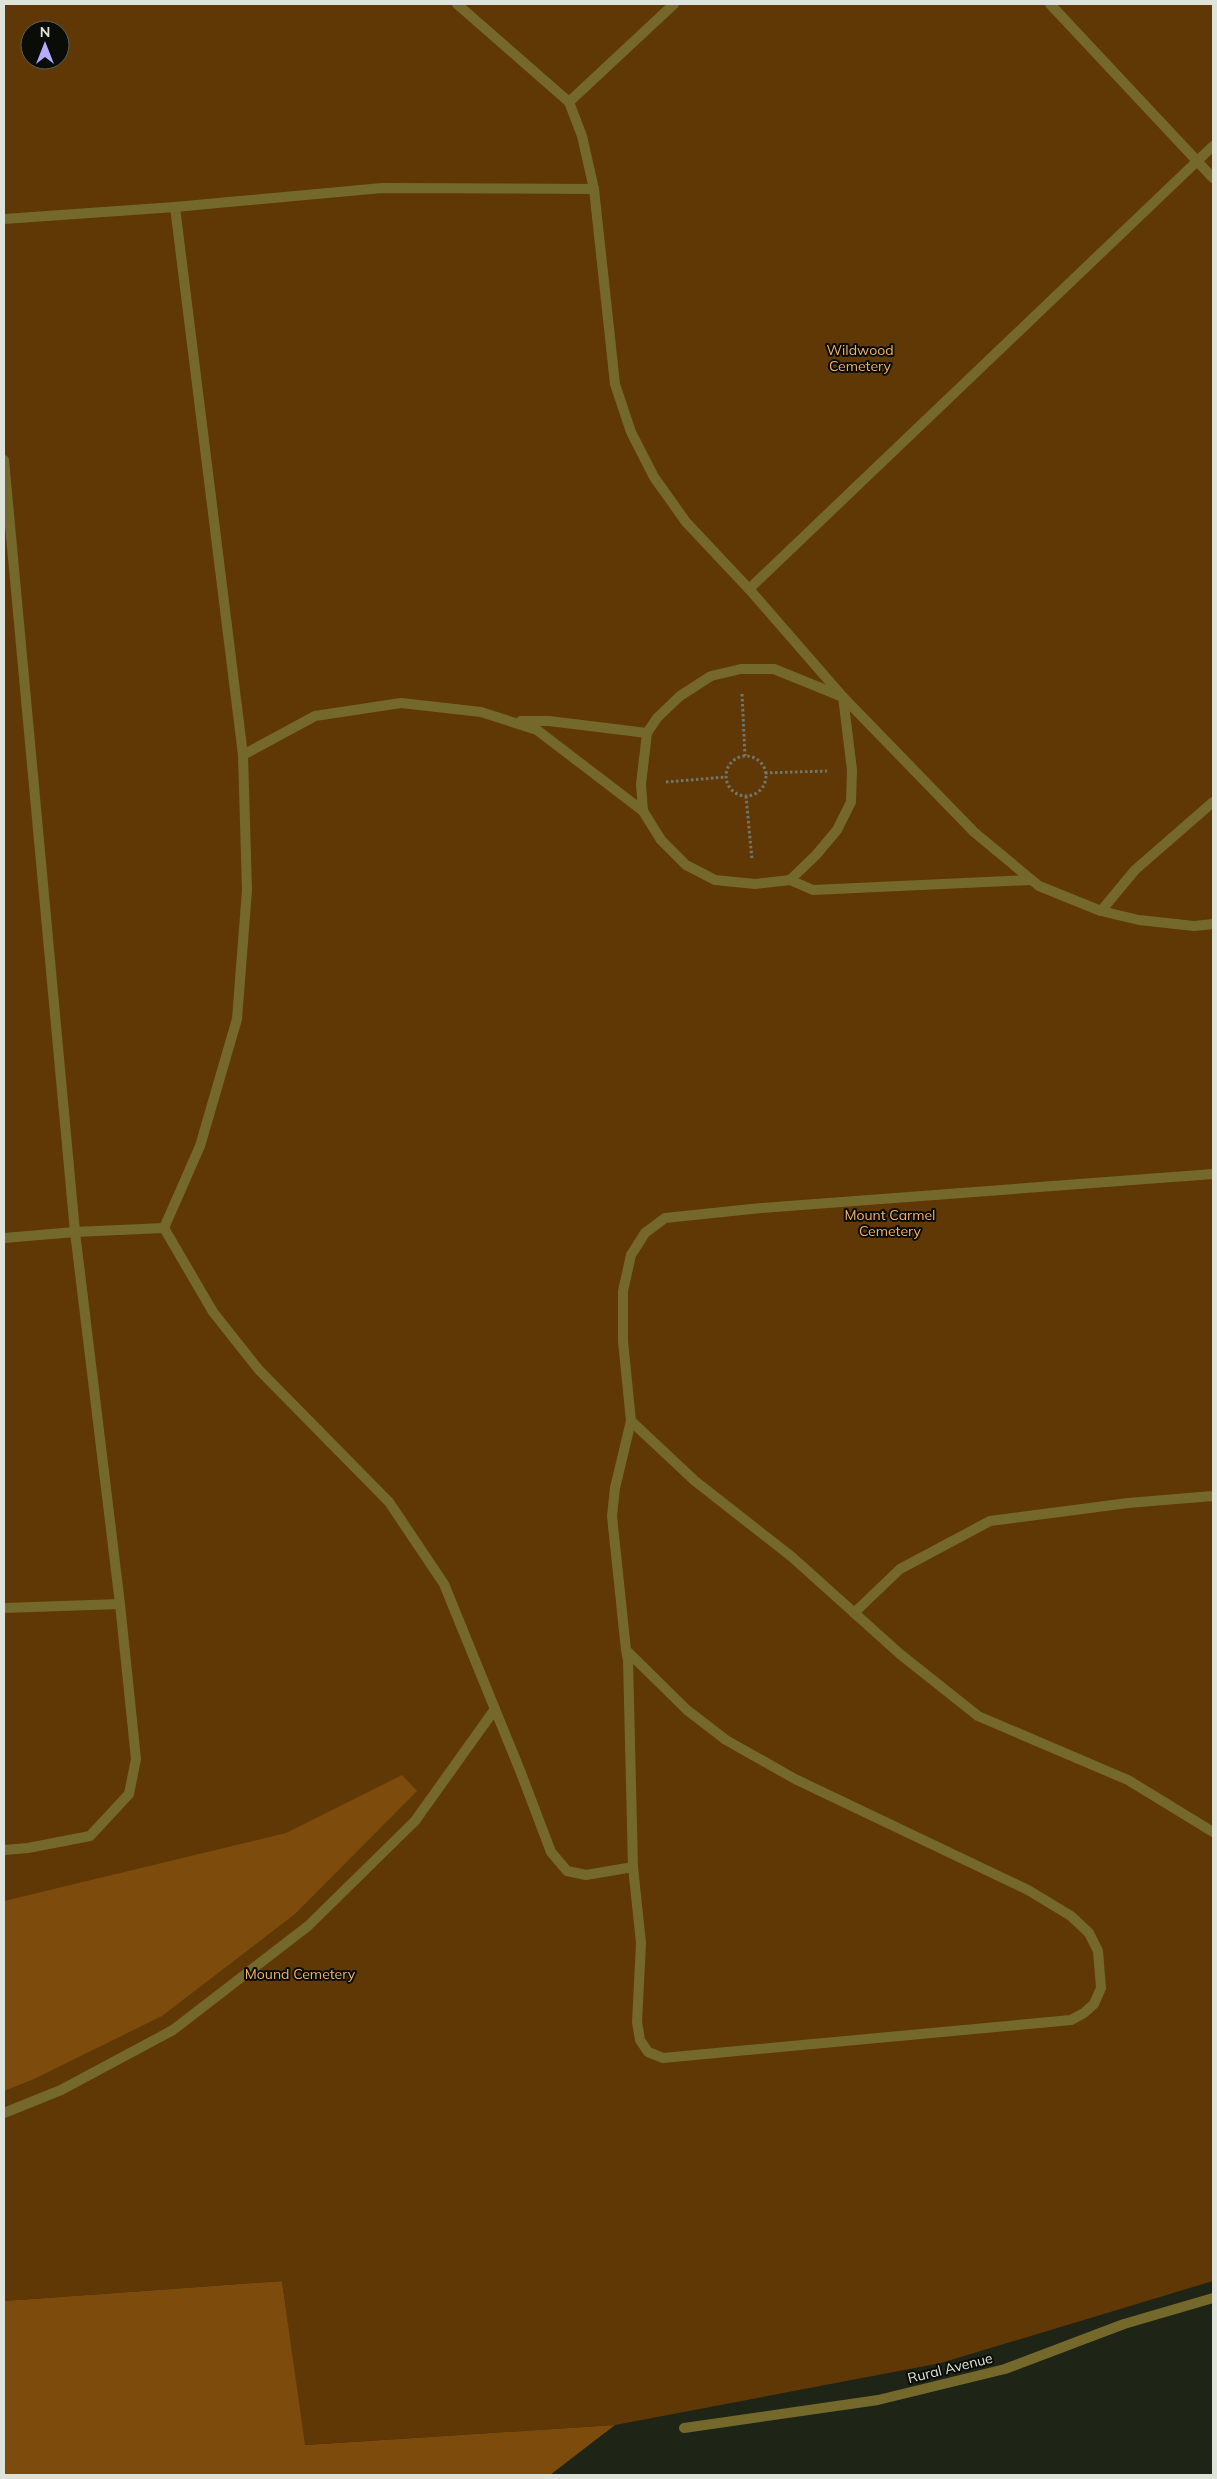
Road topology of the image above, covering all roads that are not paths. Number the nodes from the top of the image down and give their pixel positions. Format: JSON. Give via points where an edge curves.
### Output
{"nodes":[{"id":1,"x":457,"y":4,"type":"edge"},
{"id":2,"x":674,"y":4,"type":"edge"},
{"id":3,"x":1050,"y":4,"type":"edge"},
{"id":4,"x":569,"y":102,"type":"junction"},
{"id":5,"x":1213,"y":146,"type":"edge"},
{"id":6,"x":1197,"y":161,"type":"junction"},
{"id":7,"x":1213,"y":178,"type":"edge"},
{"id":8,"x":594,"y":189,"type":"junction"},
{"id":9,"x":175,"y":207,"type":"junction"},
{"id":10,"x":4,"y":219,"type":"edge"},
{"id":11,"x":4,"y":460,"type":"edge"},
{"id":12,"x":749,"y":589,"type":"junction"},
{"id":13,"x":843,"y":697,"type":"junction"},
{"id":14,"x":507,"y":720,"type":"junction"},
{"id":15,"x":647,"y":733,"type":"junction"},
{"id":16,"x":244,"y":755,"type":"junction"},
{"id":17,"x":1213,"y":802,"type":"edge"},
{"id":18,"x":643,"y":811,"type":"junction"},
{"id":19,"x":790,"y":880,"type":"junction"},
{"id":20,"x":1031,"y":880,"type":"junction"},
{"id":21,"x":1101,"y":911,"type":"junction"},
{"id":22,"x":1213,"y":924,"type":"edge"},
{"id":23,"x":1213,"y":1174,"type":"edge"},
{"id":24,"x":164,"y":1228,"type":"junction"},
{"id":25,"x":75,"y":1232,"type":"junction"},
{"id":26,"x":4,"y":1238,"type":"edge"},
{"id":27,"x":631,"y":1421,"type":"junction"},
{"id":28,"x":1213,"y":1496,"type":"edge"},
{"id":29,"x":120,"y":1604,"type":"junction"},
{"id":30,"x":4,"y":1608,"type":"edge"},
{"id":31,"x":854,"y":1613,"type":"junction"},
{"id":32,"x":626,"y":1650,"type":"junction"},
{"id":33,"x":495,"y":1708,"type":"junction"},
{"id":34,"x":1213,"y":1832,"type":"edge"},
{"id":35,"x":4,"y":1850,"type":"edge"},
{"id":36,"x":633,"y":1867,"type":"junction"},
{"id":37,"x":4,"y":2113,"type":"edge"},
{"id":38,"x":1213,"y":2298,"type":"edge"},
{"id":39,"x":684,"y":2428,"type":"dead end"}],
"edges":[{"from":1,"to":4,"type":"lane"},
{"from":2,"to":4,"type":"lane"},
{"from":3,"to":6,"type":"lane"},
{"from":4,"to":8,"type":"lane","via":[[582,136]]},
{"from":5,"to":6,"type":"lane"},
{"from":6,"to":7,"type":"lane"},
{"from":6,"to":12,"type":"lane"},
{"from":8,"to":9,"type":"lane","via":[[382,188]]},
{"from":8,"to":12,"type":"lane","via":[[615,384],[631,432],[654,477],[686,522]]},
{"from":9,"to":10,"type":"lane"},
{"from":9,"to":16,"type":"lane"},
{"from":11,"to":25,"type":"lane"},
{"from":12,"to":13,"type":"lane"},
{"from":13,"to":15,"type":"lane","via":[[774,669],[741,669],[711,676],[680,696],[657,718]]},
{"from":13,"to":19,"type":"lane","via":[[852,770],[851,802],[837,830]]},
{"from":13,"to":20,"type":"lane","via":[[974,832]]},
{"from":14,"to":15,"type":"lane"},
{"from":14,"to":16,"type":"lane","via":[[481,712],[401,703],[315,716]]},
{"from":14,"to":18,"type":"lane","via":[[537,730]]},
{"from":15,"to":18,"type":"lane","via":[[641,784]]},
{"from":16,"to":24,"type":"lane","via":[[247,890],[237,1019],[200,1146]]},
{"from":17,"to":21,"type":"lane","via":[[1135,870]]},
{"from":18,"to":19,"type":"lane","via":[[661,840],[686,865],[715,880],[755,884]]},
{"from":19,"to":20,"type":"lane","via":[[813,890]]},
{"from":20,"to":21,"type":"lane"},
{"from":21,"to":22,"type":"lane","via":[[1139,920],[1194,926]]},
{"from":23,"to":27,"type":"lane","via":[[665,1218],[645,1234],[631,1255],[623,1291],[623,1341]]},
{"from":24,"to":25,"type":"lane"},
{"from":24,"to":33,"type":"lane","via":[[213,1312],[259,1370],[389,1502],[444,1584]]},
{"from":25,"to":26,"type":"lane"},
{"from":25,"to":29,"type":"lane"},
{"from":27,"to":31,"type":"lane","via":[[695,1481],[792,1557]]},
{"from":27,"to":32,"type":"lane","via":[[615,1488],[612,1516]]},
{"from":28,"to":31,"type":"lane","via":[[1128,1503],[990,1521],[900,1569]]},
{"from":29,"to":30,"type":"lane"},
{"from":29,"to":35,"type":"lane","via":[[136,1759],[129,1794],[90,1836]]},
{"from":31,"to":34,"type":"lane","via":[[978,1716],[1128,1780]]},
{"from":32,"to":36,"type":"lane"},
{"from":32,"to":36,"type":"lane","via":[[687,1710],[726,1740],[795,1779],[1028,1890],[1071,1916],[1089,1933],[1098,1951],[1101,1988],[1094,2004],[1071,2020],[663,2058],[648,2052],[640,2040],[637,2022],[641,1943]]},
{"from":33,"to":36,"type":"lane","via":[[550,1852],[567,1871],[586,1875]]},
{"from":33,"to":37,"type":"lane","via":[[415,1821],[308,1926],[173,2030],[61,2090]]},
{"from":38,"to":39,"type":"lane","name":"Rural Avenue","via":[[1124,2324],[996,2371],[878,2400]]}]}
